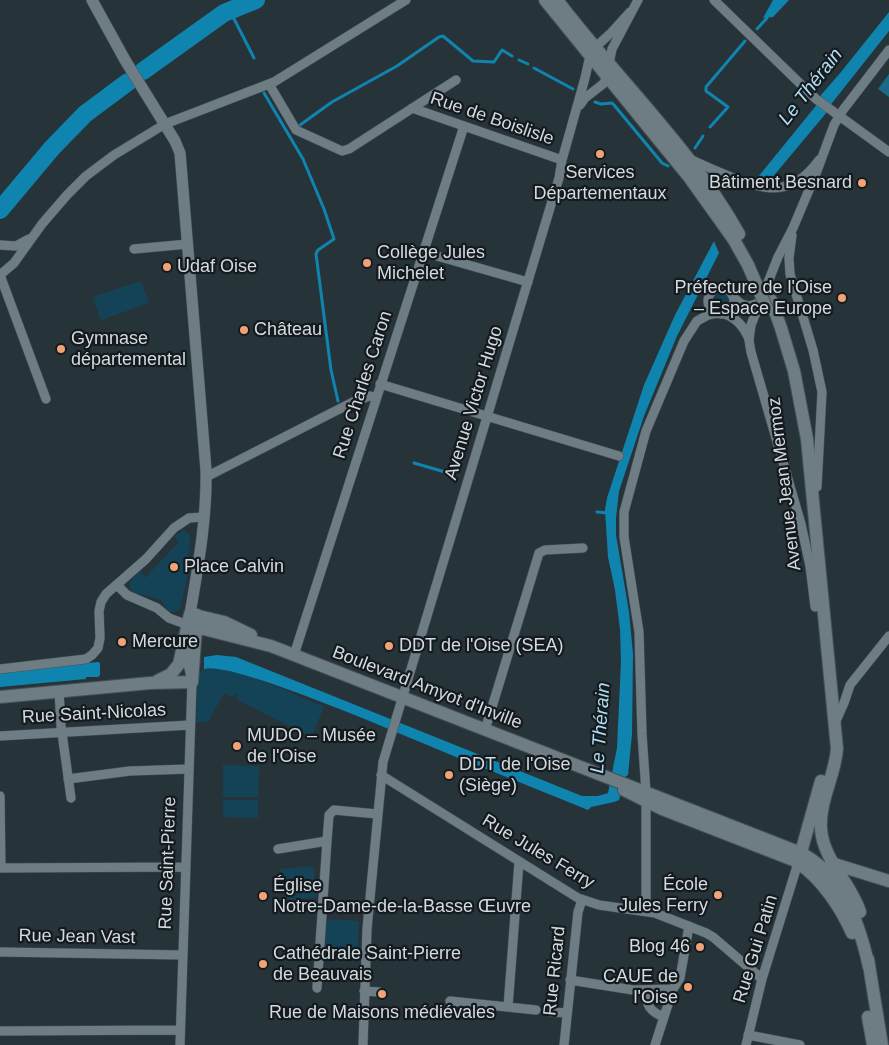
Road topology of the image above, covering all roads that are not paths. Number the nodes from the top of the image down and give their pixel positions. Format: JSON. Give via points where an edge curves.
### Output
{"nodes":[{"id":1,"x":92,"y":0,"type":"edge"},
{"id":2,"x":406,"y":0,"type":"edge"},
{"id":3,"x":545,"y":0,"type":"edge"},
{"id":4,"x":550,"y":0,"type":"edge"},
{"id":5,"x":557,"y":0,"type":"edge"},
{"id":6,"x":638,"y":0,"type":"edge"},
{"id":7,"x":714,"y":0,"type":"edge"},
{"id":8,"x":630,"y":12,"type":"junction"},
{"id":9,"x":889,"y":50,"type":"edge"},
{"id":10,"x":603,"y":64,"type":"junction"},
{"id":11,"x":456,"y":80,"type":"dead end"},
{"id":12,"x":269,"y":84,"type":"junction"},
{"id":13,"x":412,"y":108,"type":"junction"},
{"id":14,"x":835,"y":113,"type":"junction"},
{"id":15,"x":574,"y":117,"type":"junction"},
{"id":16,"x":165,"y":124,"type":"junction"},
{"id":17,"x":464,"y":126,"type":"junction"},
{"id":18,"x":825,"y":151,"type":"junction"},
{"id":19,"x":889,"y":152,"type":"edge"},
{"id":20,"x":687,"y":157,"type":"junction"},
{"id":21,"x":562,"y":160,"type":"junction"},
{"id":22,"x":793,"y":228,"type":"junction"},
{"id":23,"x":33,"y":235,"type":"junction"},
{"id":24,"x":188,"y":244,"type":"junction"},
{"id":25,"x":2,"y":245,"type":"edge"},
{"id":26,"x":134,"y":249,"type":"dead end"},
{"id":27,"x":423,"y":252,"type":"junction"},
{"id":28,"x":751,"y":263,"type":"junction"},
{"id":29,"x":10,"y":267,"type":"junction"},
{"id":30,"x":0,"y":276,"type":"edge"},
{"id":31,"x":770,"y":279,"type":"junction"},
{"id":32,"x":791,"y":279,"type":"junction"},
{"id":33,"x":528,"y":282,"type":"junction"},
{"id":34,"x":732,"y":295,"type":"junction"},
{"id":35,"x":766,"y":303,"type":"junction"},
{"id":36,"x":719,"y":313,"type":"junction"},
{"id":37,"x":749,"y":340,"type":"junction"},
{"id":38,"x":380,"y":384,"type":"junction"},
{"id":39,"x":376,"y":398,"type":"junction"},
{"id":40,"x":46,"y":399,"type":"dead end"},
{"id":41,"x":487,"y":416,"type":"junction"},
{"id":42,"x":618,"y":456,"type":"dead end"},
{"id":43,"x":206,"y":477,"type":"junction"},
{"id":44,"x":203,"y":517,"type":"junction"},
{"id":45,"x":818,"y":538,"type":"junction"},
{"id":46,"x":583,"y":548,"type":"dead end"},
{"id":47,"x":117,"y":585,"type":"junction"},
{"id":48,"x":815,"y":607,"type":"junction"},
{"id":49,"x":193,"y":620,"type":"junction"},
{"id":50,"x":224,"y":633,"type":"junction"},
{"id":51,"x":889,"y":636,"type":"edge"},
{"id":52,"x":185,"y":642,"type":"junction"},
{"id":53,"x":271,"y":646,"type":"junction"},
{"id":54,"x":294,"y":655,"type":"junction"},
{"id":55,"x":193,"y":656,"type":"junction"},
{"id":56,"x":0,"y":669,"type":"edge"},
{"id":57,"x":192,"y":682,"type":"junction"},
{"id":58,"x":150,"y":683,"type":"junction"},
{"id":59,"x":58,"y":691,"type":"junction"},
{"id":60,"x":0,"y":697,"type":"edge"},
{"id":61,"x":403,"y":698,"type":"junction"},
{"id":62,"x":835,"y":723,"type":"junction"},
{"id":63,"x":190,"y":725,"type":"junction"},
{"id":64,"x":485,"y":730,"type":"junction"},
{"id":65,"x":62,"y":732,"type":"junction"},
{"id":66,"x":0,"y":736,"type":"edge"},
{"id":67,"x":189,"y":769,"type":"junction"},
{"id":68,"x":381,"y":774,"type":"junction"},
{"id":69,"x":68,"y":779,"type":"junction"},
{"id":70,"x":0,"y":796,"type":"edge"},
{"id":71,"x":646,"y":797,"type":"junction"},
{"id":72,"x":71,"y":798,"type":"dead end"},
{"id":73,"x":377,"y":814,"type":"junction"},
{"id":74,"x":0,"y":818,"type":"edge"},
{"id":75,"x":327,"y":841,"type":"junction"},
{"id":76,"x":278,"y":849,"type":"dead end"},
{"id":77,"x":800,"y":858,"type":"junction"},
{"id":78,"x":519,"y":862,"type":"junction"},
{"id":79,"x":816,"y":864,"type":"junction"},
{"id":80,"x":834,"y":864,"type":"junction"},
{"id":81,"x":186,"y":867,"type":"junction"},
{"id":82,"x":0,"y":868,"type":"edge"},
{"id":83,"x":889,"y":881,"type":"edge"},
{"id":84,"x":582,"y":900,"type":"junction"},
{"id":85,"x":646,"y":911,"type":"junction"},
{"id":86,"x":689,"y":926,"type":"junction"},
{"id":87,"x":0,"y":952,"type":"edge"},
{"id":88,"x":183,"y":955,"type":"junction"},
{"id":89,"x":868,"y":967,"type":"junction"},
{"id":90,"x":762,"y":979,"type":"junction"},
{"id":91,"x":570,"y":980,"type":"junction"},
{"id":92,"x":317,"y":988,"type":"dead end"},
{"id":93,"x":673,"y":988,"type":"junction"},
{"id":94,"x":645,"y":990,"type":"junction"},
{"id":95,"x":364,"y":991,"type":"junction"},
{"id":96,"x":379,"y":992,"type":"dead end"},
{"id":97,"x":450,"y":1001,"type":"dead end"},
{"id":98,"x":508,"y":1007,"type":"junction"},
{"id":99,"x":536,"y":1010,"type":"dead end"},
{"id":100,"x":550,"y":1012,"type":"dead end"},
{"id":101,"x":567,"y":1013,"type":"junction"},
{"id":102,"x":664,"y":1016,"type":"junction"},
{"id":103,"x":180,"y":1030,"type":"junction"},
{"id":104,"x":0,"y":1031,"type":"edge"},
{"id":105,"x":748,"y":1035,"type":"junction"},
{"id":106,"x":180,"y":1045,"type":"edge"},
{"id":107,"x":363,"y":1045,"type":"edge"},
{"id":108,"x":564,"y":1045,"type":"edge"},
{"id":109,"x":655,"y":1045,"type":"edge"},
{"id":110,"x":746,"y":1045,"type":"edge"},
{"id":111,"x":800,"y":1045,"type":"edge"},
{"id":112,"x":873,"y":1045,"type":"edge"},
{"id":113,"x":882,"y":1045,"type":"edge"}],
"edges":[{"from":1,"to":16,"type":"street"},
{"from":2,"to":12,"type":"street"},
{"from":3,"to":10,"type":"main road","name":"Avenue Jean Mermoz"},
{"from":4,"to":10,"type":"street"},
{"from":5,"to":10,"type":"main road","name":"Avenue Jean Mermoz"},
{"from":6,"to":8,"type":"street","name":"Avenue Victor Hugo"},
{"from":7,"to":14,"type":"street","via":[[816,99]]},
{"from":8,"to":10,"type":"street","name":"Avenue Victor Hugo"},
{"from":8,"to":10,"type":"street","name":"Avenue Victor Hugo","via":[[608,36]]},
{"from":9,"to":14,"type":"street"},
{"from":10,"to":15,"type":"street","name":"Avenue Victor Hugo"},
{"from":10,"to":15,"type":"street","name":"Avenue Victor Hugo","via":[[585,78]]},
{"from":10,"to":20,"type":"main road","name":"Avenue Jean Mermoz"},
{"from":10,"to":28,"type":"main road","name":"Avenue Jean Mermoz"},
{"from":11,"to":13,"type":"street","name":"Rue de Boislisle"},
{"from":12,"to":13,"type":"street","name":"Rue de Boislisle","via":[[296,130],[340,150],[349,149]]},
{"from":12,"to":16,"type":"street"},
{"from":13,"to":17,"type":"street","name":"Rue de Boislisle"},
{"from":14,"to":18,"type":"street"},
{"from":14,"to":19,"type":"street"},
{"from":15,"to":21,"type":"street","name":"Avenue Victor Hugo"},
{"from":16,"to":23,"type":"street","via":[[86,176]]},
{"from":16,"to":24,"type":"street","via":[[180,154]]},
{"from":17,"to":21,"type":"street","name":"Rue de Boislisle"},
{"from":17,"to":27,"type":"street","name":"Rue Charles Caron"},
{"from":18,"to":20,"type":"street","via":[[812,170],[799,181],[768,188],[743,183]]},
{"from":18,"to":22,"type":"street"},
{"from":20,"to":28,"type":"main road","name":"Avenue Jean Mermoz","via":[[721,204]]},
{"from":21,"to":33,"type":"street","name":"Avenue Victor Hugo","via":[[560,178]]},
{"from":22,"to":31,"type":"street"},
{"from":22,"to":32,"type":"street","via":[[789,258]]},
{"from":23,"to":25,"type":"street","via":[[19,245]]},
{"from":23,"to":29,"type":"street"},
{"from":24,"to":26,"type":"street"},
{"from":24,"to":43,"type":"street"},
{"from":25,"to":29,"type":"street","via":[[11,254]]},
{"from":27,"to":33,"type":"street"},
{"from":27,"to":38,"type":"street","name":"Rue Charles Caron"},
{"from":28,"to":35,"type":"main road","name":"Avenue Jean Mermoz","bridge":true},
{"from":29,"to":30,"type":"street"},
{"from":30,"to":40,"type":"street"},
{"from":31,"to":32,"type":"street","via":[[779,275]]},
{"from":31,"to":35,"type":"street"},
{"from":32,"to":45,"type":"street","via":[[822,392],[817,468]]},
{"from":33,"to":41,"type":"street","name":"Avenue Victor Hugo"},
{"from":34,"to":35,"type":"street","via":[[745,306]]},
{"from":34,"to":36,"type":"street","via":[[732,307]]},
{"from":34,"to":36,"type":"street","via":[[722,288],[711,292],[709,304]]},
{"from":35,"to":37,"type":"street","via":[[751,325]]},
{"from":35,"to":45,"type":"main road","name":"Avenue Jean Mermoz","via":[[785,342],[800,400]]},
{"from":35,"to":48,"type":"main road","name":"Avenue Jean Mermoz","via":[[784,362],[803,453]]},
{"from":36,"to":37,"type":"street","via":[[739,323]]},
{"from":36,"to":71,"type":"street","via":[[697,321],[684,341],[646,431],[624,512],[624,537],[639,632]]},
{"from":37,"to":48,"type":"street","via":[[801,524]]},
{"from":38,"to":39,"type":"street","name":"Rue Charles Caron"},
{"from":38,"to":41,"type":"street"},
{"from":39,"to":43,"type":"street","via":[[370,396],[354,401]]},
{"from":39,"to":54,"type":"street","name":"Rue Charles Caron"},
{"from":41,"to":42,"type":"street"},
{"from":41,"to":61,"type":"street","name":"Avenue Victor Hugo"},
{"from":43,"to":44,"type":"street"},
{"from":44,"to":47,"type":"street","via":[[189,518],[174,528]]},
{"from":44,"to":49,"type":"street","via":[[197,582],[199,598]]},
{"from":45,"to":62,"type":"main road","name":"Avenue Jean Mermoz"},
{"from":46,"to":64,"type":"street","via":[[539,553]]},
{"from":47,"to":49,"type":"street","via":[[128,596],[154,606],[169,618]]},
{"from":47,"to":56,"type":"street","via":[[100,607],[100,638],[96,651],[86,659]]},
{"from":48,"to":77,"type":"main road","name":"Avenue Jean Mermoz","via":[[828,753]]},
{"from":49,"to":50,"type":"main road","name":"Boulevard Amyot d'Inville"},
{"from":49,"to":52,"type":"main road","name":"Rue Saint-Pierre"},
{"from":49,"to":53,"type":"main road","name":"Boulevard Amyot d'Inville","via":[[230,624]]},
{"from":49,"to":55,"type":"main road","name":"Rue Saint-Pierre"},
{"from":50,"to":53,"type":"main road","name":"Boulevard Amyot d'Inville"},
{"from":50,"to":55,"type":"main road","via":[[205,639]]},
{"from":51,"to":62,"type":"street","via":[[850,685]]},
{"from":52,"to":57,"type":"street","name":"Rue Saint-Pierre"},
{"from":52,"to":58,"type":"main road","via":[[174,672]]},
{"from":53,"to":54,"type":"main road","name":"Boulevard Amyot d'Inville"},
{"from":54,"to":61,"type":"main road","name":"Boulevard Amyot d'Inville"},
{"from":55,"to":57,"type":"main road","name":"Rue Saint-Pierre"},
{"from":57,"to":58,"type":"main road"},
{"from":57,"to":63,"type":"street","name":"Rue Saint-Pierre"},
{"from":58,"to":59,"type":"main road"},
{"from":59,"to":60,"type":"main road"},
{"from":59,"to":65,"type":"street"},
{"from":61,"to":64,"type":"main road","name":"Boulevard Amyot d'Inville"},
{"from":61,"to":68,"type":"street","name":"Avenue Victor Hugo"},
{"from":62,"to":80,"type":"main road","name":"Avenue Jean Mermoz","via":[[836,759],[821,824],[824,845]]},
{"from":63,"to":65,"type":"street","name":"Rue Saint-Nicolas"},
{"from":63,"to":67,"type":"street","name":"Rue Saint-Pierre"},
{"from":64,"to":71,"type":"main road","name":"Boulevard Amyot d'Inville"},
{"from":65,"to":66,"type":"street","name":"Rue Saint-Nicolas"},
{"from":65,"to":69,"type":"street"},
{"from":67,"to":69,"type":"street","via":[[130,771]]},
{"from":67,"to":81,"type":"street","name":"Rue Saint-Pierre"},
{"from":68,"to":73,"type":"street","name":"Avenue Victor Hugo"},
{"from":68,"to":78,"type":"street","name":"Rue Jules Ferry"},
{"from":69,"to":72,"type":"street"},
{"from":70,"to":74,"type":"street"},
{"from":71,"to":77,"type":"main road","name":"Boulevard Amyot d'Inville"},
{"from":71,"to":85,"type":"street"},
{"from":73,"to":75,"type":"street","via":[[332,811]]},
{"from":73,"to":95,"type":"street","name":"Avenue Victor Hugo"},
{"from":74,"to":82,"type":"street"},
{"from":75,"to":76,"type":"street"},
{"from":75,"to":92,"type":"street"},
{"from":77,"to":79,"type":"main road","via":[[806,865]]},
{"from":77,"to":90,"type":"street","name":"Rue Gui Patin"},
{"from":77,"to":112,"type":"main road","via":[[829,894],[852,933]]},
{"from":78,"to":84,"type":"street","name":"Rue Jules Ferry"},
{"from":78,"to":98,"type":"street"},
{"from":79,"to":80,"type":"main road"},
{"from":79,"to":89,"type":"main road","via":[[836,885],[851,910]]},
{"from":80,"to":83,"type":"main road"},
{"from":80,"to":89,"type":"main road","name":"Avenue Jean Mermoz","via":[[858,907]]},
{"from":81,"to":82,"type":"street"},
{"from":81,"to":88,"type":"street","name":"Rue Saint-Pierre"},
{"from":84,"to":85,"type":"street","name":"Rue Jules Ferry"},
{"from":84,"to":91,"type":"street","name":"Rue Ricard"},
{"from":85,"to":86,"type":"street","name":"Rue Jules Ferry"},
{"from":86,"to":90,"type":"street","name":"Rue Jules Ferry","via":[[713,937]]},
{"from":86,"to":93,"type":"street","via":[[680,978]]},
{"from":87,"to":88,"type":"street","name":"Rue Jean Vast"},
{"from":88,"to":103,"type":"street","name":"Rue Saint-Pierre"},
{"from":89,"to":113,"type":"main road"},
{"from":90,"to":105,"type":"street","name":"Rue Gui Patin"},
{"from":91,"to":94,"type":"street"},
{"from":91,"to":101,"type":"street","name":"Rue Ricard"},
{"from":93,"to":94,"type":"street"},
{"from":93,"to":102,"type":"street"},
{"from":94,"to":102,"type":"street","via":[[648,1007]]},
{"from":95,"to":96,"type":"street"},
{"from":95,"to":107,"type":"street","name":"Avenue Victor Hugo"},
{"from":97,"to":98,"type":"street"},
{"from":98,"to":99,"type":"street"},
{"from":100,"to":101,"type":"street"},
{"from":101,"to":108,"type":"street","name":"Rue Ricard"},
{"from":102,"to":109,"type":"street"},
{"from":103,"to":104,"type":"street"},
{"from":103,"to":106,"type":"street","name":"Rue Saint-Pierre"},
{"from":105,"to":110,"type":"street","name":"Rue Gui Patin"},
{"from":105,"to":111,"type":"street"}]}
